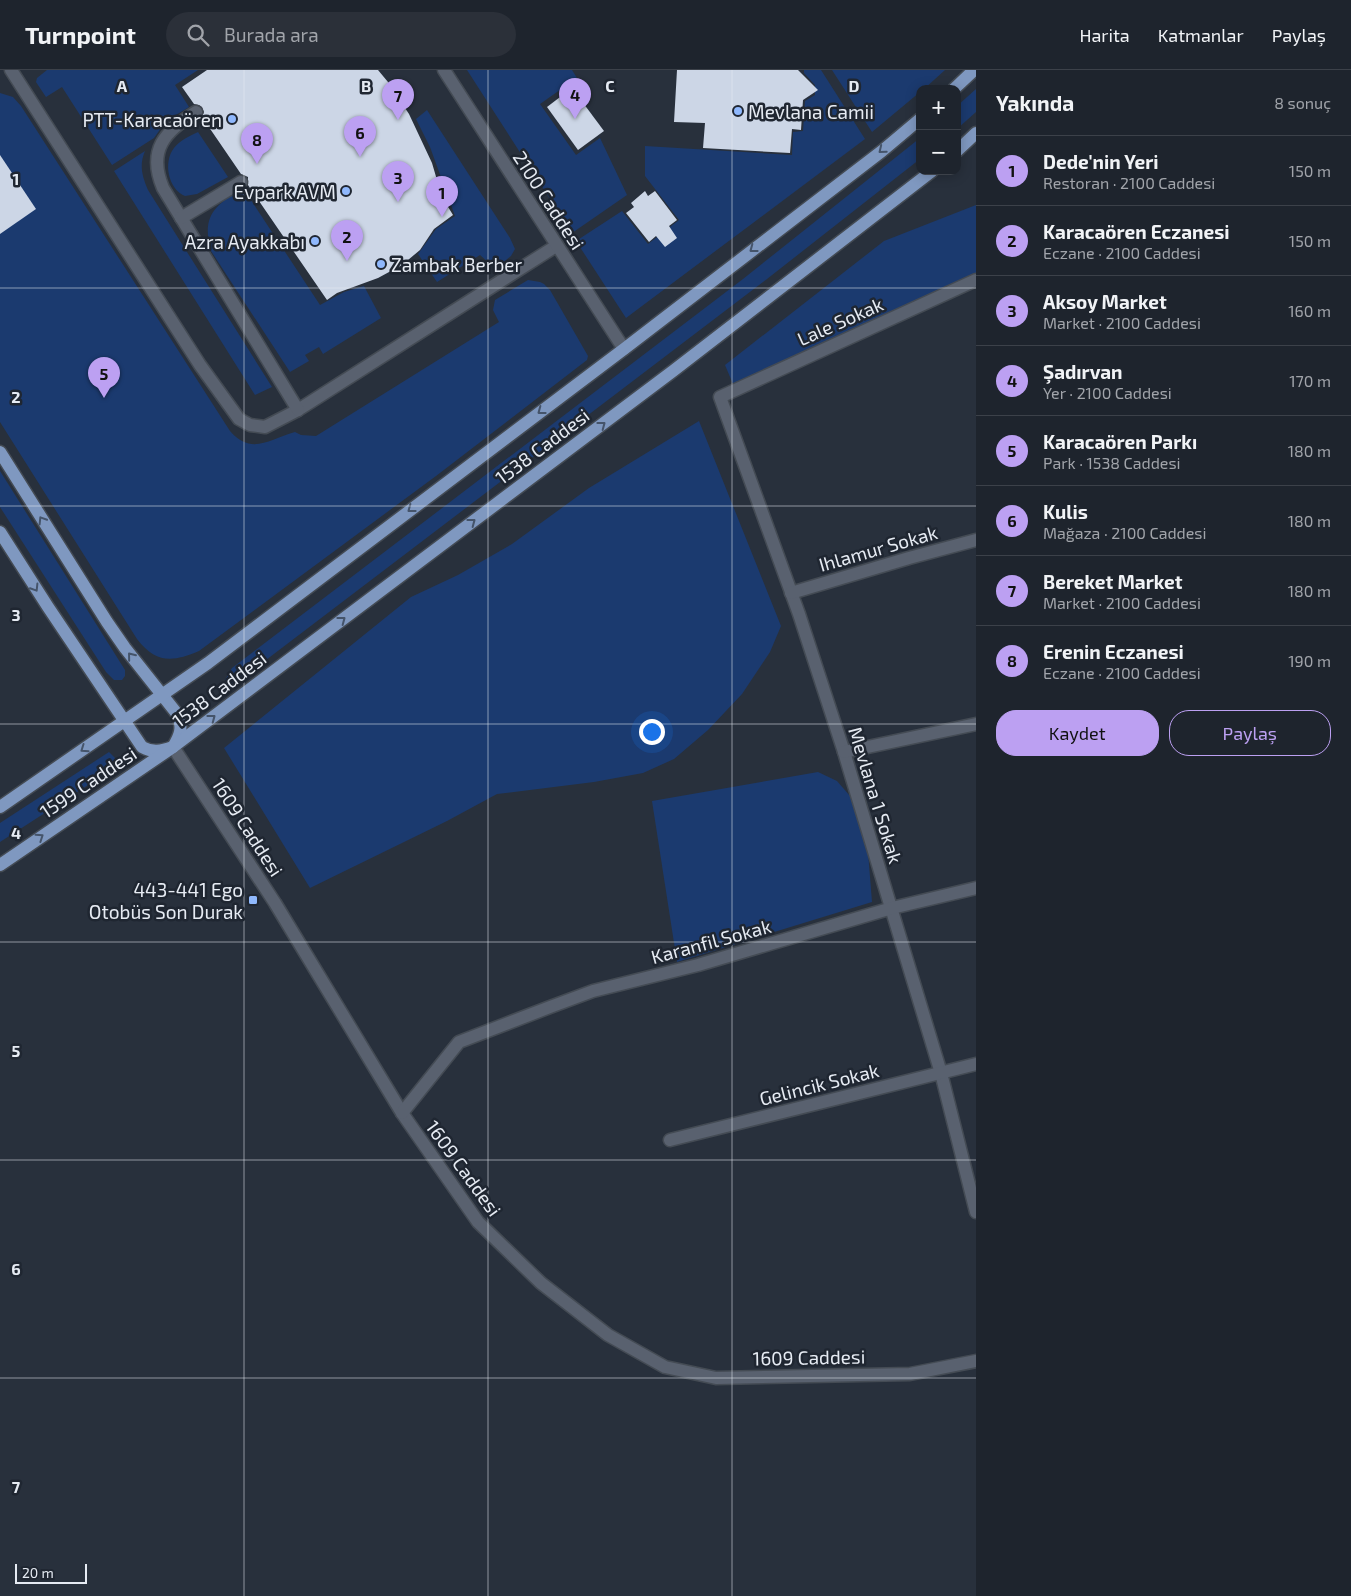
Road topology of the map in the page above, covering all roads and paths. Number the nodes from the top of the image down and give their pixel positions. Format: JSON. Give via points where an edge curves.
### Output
{"nodes":[{"id":1,"x":11,"y":70,"type":"edge"},
{"id":2,"x":444,"y":70,"type":"edge"},
{"id":3,"x":974,"y":70,"type":"edge"},
{"id":4,"x":958,"y":85,"type":"edge"},
{"id":5,"x":196,"y":112,"type":"dead end"},
{"id":6,"x":916,"y":122,"type":"edge"},
{"id":7,"x":976,"y":133,"type":"edge"},
{"id":8,"x":961,"y":146,"type":"edge"},
{"id":9,"x":927,"y":175,"type":"edge"},
{"id":10,"x":240,"y":182,"type":"dead end"},
{"id":11,"x":181,"y":218,"type":"junction"},
{"id":12,"x":556,"y":246,"type":"junction"},
{"id":13,"x":976,"y":280,"type":"edge"},
{"id":14,"x":624,"y":349,"type":"junction"},
{"id":15,"x":720,"y":397,"type":"joint"},
{"id":16,"x":298,"y":410,"type":"junction"},
{"id":17,"x":0,"y":452,"type":"edge"},
{"id":18,"x":0,"y":532,"type":"edge"},
{"id":19,"x":976,"y":540,"type":"edge"},
{"id":20,"x":791,"y":593,"type":"junction"},
{"id":21,"x":162,"y":694,"type":"junction"},
{"id":22,"x":123,"y":720,"type":"junction"},
{"id":23,"x":976,"y":724,"type":"edge"},
{"id":24,"x":173,"y":747,"type":"junction"},
{"id":25,"x":844,"y":752,"type":"junction"},
{"id":26,"x":0,"y":807,"type":"edge"},
{"id":27,"x":0,"y":865,"type":"edge"},
{"id":28,"x":976,"y":888,"type":"edge"},
{"id":29,"x":892,"y":908,"type":"junction"},
{"id":30,"x":976,"y":1064,"type":"edge"},
{"id":31,"x":941,"y":1073,"type":"junction"},
{"id":32,"x":402,"y":1113,"type":"junction"},
{"id":33,"x":670,"y":1140,"type":"dead end"},
{"id":34,"x":976,"y":1212,"type":"edge"},
{"id":35,"x":976,"y":1361,"type":"edge"}],
"edges":[{"from":1,"to":16,"type":"street","via":[[200,365],[239,419],[265,427]]},
{"from":2,"to":12,"type":"street","name":"2100 Caddesi"},
{"from":3,"to":4,"type":"main road"},
{"from":5,"to":11,"type":"street","via":[[165,137],[156,164],[162,188]]},
{"from":6,"to":14,"type":"main road","name":"1538 Caddesi","one_way":true},
{"from":7,"to":8,"type":"main road"},
{"from":24,"to":9,"type":"main road","name":"1538 Caddesi","one_way":true,"via":[[673,371]]},
{"from":10,"to":11,"type":"street"},
{"from":11,"to":16,"type":"street"},
{"from":12,"to":14,"type":"street","name":"2100 Caddesi"},
{"from":12,"to":16,"type":"street"},
{"from":13,"to":15,"type":"street","name":"Lale Sokak"},
{"from":14,"to":21,"type":"main road","name":"1538 Caddesi","one_way":true},
{"from":15,"to":20,"type":"street","name":"Mevlana 1 Sokak"},
{"from":21,"to":17,"type":"main road","name":"1538 Caddesi","one_way":true,"via":[[107,622]]},
{"from":18,"to":22,"type":"main road","name":"1538 Caddesi","one_way":true},
{"from":19,"to":20,"type":"street","name":"Ihlamur Sokak"},
{"from":20,"to":25,"type":"street","name":"Mevlana 1 Sokak"},
{"from":21,"to":22,"type":"main road","name":"1538 Caddesi"},
{"from":21,"to":24,"type":"main road","name":"1538 Caddesi","via":[[180,720],[181,733]]},
{"from":22,"to":24,"type":"main road","name":"1538 Caddesi","via":[[142,747],[157,752]]},
{"from":22,"to":26,"type":"main road","name":"1599 Caddesi","one_way":true},
{"from":23,"to":25,"type":"street"},
{"from":27,"to":24,"type":"main road","name":"1599 Caddesi","one_way":true},
{"from":24,"to":32,"type":"street","name":"1609 Caddesi","via":[[275,903]]},
{"from":25,"to":29,"type":"street","name":"Mevlana 1 Sokak"},
{"from":28,"to":29,"type":"street","name":"Karanfil Sokak"},
{"from":29,"to":31,"type":"street","name":"Mevlana 1 Sokak"},
{"from":29,"to":32,"type":"street","name":"Karanfil Sokak","via":[[698,965],[593,991],[459,1042]]},
{"from":30,"to":31,"type":"street","name":"Gelincik Sokak"},
{"from":31,"to":33,"type":"street","name":"Gelincik Sokak"},
{"from":31,"to":34,"type":"street","name":"Mevlana 1 Sokak"},
{"from":32,"to":35,"type":"street","name":"1609 Caddesi","via":[[478,1222],[541,1284],[608,1335],[665,1367],[716,1378],[910,1374]]}]}
